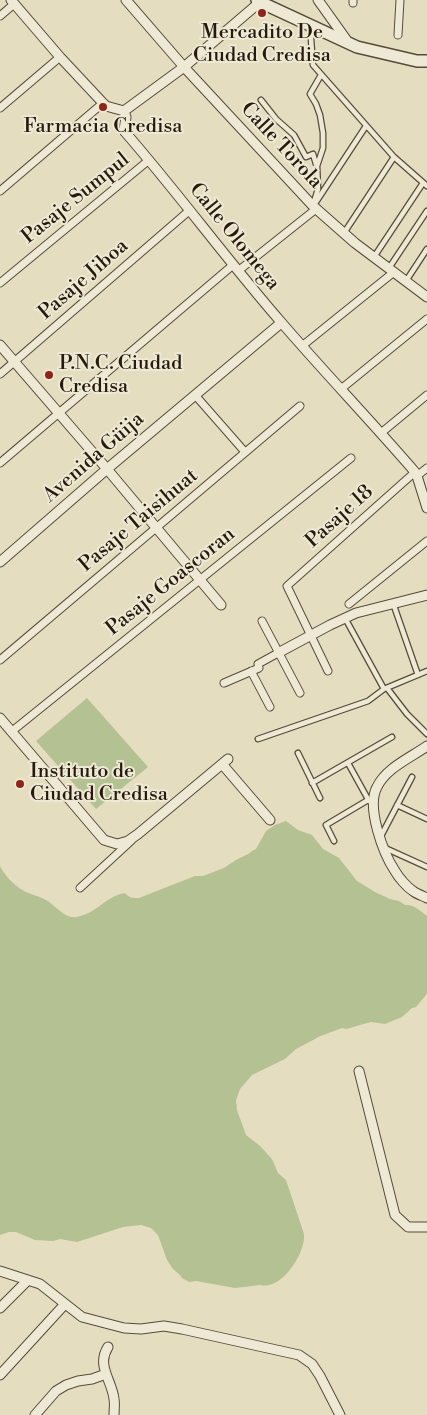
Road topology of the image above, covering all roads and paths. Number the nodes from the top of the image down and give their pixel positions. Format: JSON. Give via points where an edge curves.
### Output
{"nodes":[{"id":1,"x":128,"y":0,"type":"edge"},
{"id":2,"x":318,"y":0,"type":"edge"},
{"id":3,"x":400,"y":0,"type":"edge"},
{"id":4,"x":259,"y":1,"type":"edge"},
{"id":5,"x":12,"y":2,"type":"edge"},
{"id":6,"x":0,"y":16,"type":"edge"},
{"id":7,"x":310,"y":26,"type":"junction"},
{"id":8,"x":398,"y":35,"type":"dead end"},
{"id":9,"x":349,"y":44,"type":"junction"},
{"id":10,"x":60,"y":57,"type":"junction"},
{"id":11,"x":427,"y":61,"type":"edge"},
{"id":12,"x":184,"y":67,"type":"junction"},
{"id":13,"x":321,"y":75,"type":"junction"},
{"id":14,"x":260,"y":100,"type":"dead end"},
{"id":15,"x":102,"y":103,"type":"junction"},
{"id":16,"x":0,"y":108,"type":"edge"},
{"id":17,"x":124,"y":110,"type":"junction"},
{"id":18,"x":366,"y":126,"type":"junction"},
{"id":19,"x":394,"y":157,"type":"junction"},
{"id":20,"x":149,"y":160,"type":"junction"},
{"id":21,"x":316,"y":166,"type":"junction"},
{"id":22,"x":425,"y":185,"type":"edge"},
{"id":23,"x":0,"y":191,"type":"edge"},
{"id":24,"x":315,"y":208,"type":"junction"},
{"id":25,"x":190,"y":210,"type":"junction"},
{"id":26,"x":427,"y":211,"type":"edge"},
{"id":27,"x":344,"y":233,"type":"junction"},
{"id":28,"x":427,"y":249,"type":"edge"},
{"id":29,"x":374,"y":257,"type":"junction"},
{"id":30,"x":236,"y":268,"type":"junction"},
{"id":31,"x":392,"y":270,"type":"junction"},
{"id":32,"x":406,"y":281,"type":"junction"},
{"id":33,"x":0,"y":282,"type":"edge"},
{"id":34,"x":427,"y":297,"type":"edge"},
{"id":35,"x":427,"y":319,"type":"edge"},
{"id":36,"x":281,"y":323,"type":"junction"},
{"id":37,"x":0,"y":345,"type":"edge"},
{"id":38,"x":302,"y":346,"type":"junction"},
{"id":39,"x":14,"y":362,"type":"junction"},
{"id":40,"x":0,"y":374,"type":"edge"},
{"id":41,"x":341,"y":389,"type":"junction"},
{"id":42,"x":196,"y":395,"type":"junction"},
{"id":43,"x":427,"y":395,"type":"edge"},
{"id":44,"x":300,"y":406,"type":"dead end"},
{"id":45,"x":59,"y":414,"type":"junction"},
{"id":46,"x":381,"y":433,"type":"junction"},
{"id":47,"x":245,"y":452,"type":"junction"},
{"id":48,"x":351,"y":458,"type":"dead end"},
{"id":49,"x":0,"y":463,"type":"edge"},
{"id":50,"x":427,"y":468,"type":"edge"},
{"id":51,"x":107,"y":469,"type":"junction"},
{"id":52,"x":416,"y":474,"type":"junction"},
{"id":53,"x":427,"y":508,"type":"edge"},
{"id":54,"x":156,"y":527,"type":"junction"},
{"id":55,"x":427,"y":541,"type":"edge"},
{"id":56,"x":0,"y":562,"type":"edge"},
{"id":57,"x":200,"y":580,"type":"junction"},
{"id":58,"x":427,"y":595,"type":"edge"},
{"id":59,"x":393,"y":603,"type":"junction"},
{"id":60,"x":349,"y":604,"type":"dead end"},
{"id":61,"x":221,"y":605,"type":"dead end"},
{"id":62,"x":344,"y":618,"type":"junction"},
{"id":63,"x":262,"y":621,"type":"dead end"},
{"id":64,"x":310,"y":636,"type":"junction"},
{"id":65,"x":278,"y":653,"type":"junction"},
{"id":66,"x":0,"y":660,"type":"edge"},
{"id":67,"x":251,"y":671,"type":"junction"},
{"id":68,"x":328,"y":671,"type":"dead end"},
{"id":69,"x":427,"y":671,"type":"edge"},
{"id":70,"x":418,"y":675,"type":"junction"},
{"id":71,"x":224,"y":683,"type":"dead end"},
{"id":72,"x":385,"y":688,"type":"junction"},
{"id":73,"x":300,"y":693,"type":"dead end"},
{"id":74,"x":270,"y":707,"type":"dead end"},
{"id":75,"x":0,"y":718,"type":"edge"},
{"id":76,"x":11,"y":732,"type":"junction"},
{"id":77,"x":427,"y":734,"type":"edge"},
{"id":78,"x":392,"y":738,"type":"dead end"},
{"id":79,"x":258,"y":739,"type":"dead end"},
{"id":80,"x":427,"y":746,"type":"edge"},
{"id":81,"x":298,"y":753,"type":"dead end"},
{"id":82,"x":348,"y":763,"type":"junction"},
{"id":83,"x":412,"y":777,"type":"dead end"},
{"id":84,"x":312,"y":783,"type":"junction"},
{"id":85,"x":320,"y":798,"type":"dead end"},
{"id":86,"x":368,"y":800,"type":"junction"},
{"id":87,"x":397,"y":805,"type":"junction"},
{"id":88,"x":374,"y":811,"type":"junction"},
{"id":89,"x":427,"y":819,"type":"edge"},
{"id":90,"x":270,"y":820,"type":"dead end"},
{"id":91,"x":143,"y":830,"type":"junction"},
{"id":92,"x":380,"y":838,"type":"junction"},
{"id":93,"x":334,"y":841,"type":"dead end"},
{"id":94,"x":384,"y":848,"type":"junction"},
{"id":95,"x":427,"y":867,"type":"edge"},
{"id":96,"x":80,"y":888,"type":"dead end"},
{"id":97,"x":427,"y":898,"type":"edge"},
{"id":98,"x":359,"y":1071,"type":"dead end"},
{"id":99,"x":427,"y":1227,"type":"edge"},
{"id":100,"x":0,"y":1271,"type":"edge"},
{"id":101,"x":28,"y":1280,"type":"junction"},
{"id":102,"x":65,"y":1304,"type":"junction"},
{"id":103,"x":0,"y":1308,"type":"edge"},
{"id":104,"x":108,"y":1346,"type":"dead end"},
{"id":105,"x":106,"y":1374,"type":"junction"},
{"id":106,"x":0,"y":1375,"type":"edge"},
{"id":107,"x":35,"y":1415,"type":"edge"},
{"id":108,"x":114,"y":1415,"type":"edge"},
{"id":109,"x":340,"y":1415,"type":"edge"}],
"edges":[{"from":1,"to":12,"type":"street","name":"Calle Torola"},
{"from":2,"to":9,"type":"street"},
{"from":3,"to":8,"type":"street"},
{"from":4,"to":7,"type":"street"},
{"from":4,"to":12,"type":"street"},
{"from":5,"to":6,"type":"street"},
{"from":5,"to":10,"type":"street"},
{"from":7,"to":9,"type":"street"},
{"from":7,"to":13,"type":"lane","via":[[312,66]]},
{"from":9,"to":11,"type":"street"},
{"from":10,"to":15,"type":"street"},
{"from":10,"to":16,"type":"street"},
{"from":12,"to":17,"type":"street"},
{"from":12,"to":24,"type":"street","name":"Calle Torola"},
{"from":13,"to":18,"type":"lane"},
{"from":13,"to":21,"type":"lane","via":[[310,94],[320,115],[323,133],[323,148]]},
{"from":14,"to":21,"type":"lane","via":[[294,135],[306,157],[313,154]]},
{"from":15,"to":17,"type":"street"},
{"from":15,"to":23,"type":"street"},
{"from":17,"to":20,"type":"street","name":"Calle Olomega","via":[[124,131]]},
{"from":18,"to":19,"type":"lane"},
{"from":18,"to":24,"type":"lane"},
{"from":19,"to":22,"type":"lane"},
{"from":19,"to":27,"type":"lane"},
{"from":20,"to":25,"type":"street","name":"Calle Olomega"},
{"from":20,"to":33,"type":"street","name":"Pasaje Sumpul"},
{"from":21,"to":24,"type":"lane","via":[[318,189]]},
{"from":22,"to":29,"type":"lane"},
{"from":24,"to":27,"type":"street","name":"Calle Torola"},
{"from":24,"to":30,"type":"street"},
{"from":25,"to":30,"type":"street","name":"Calle Olomega"},
{"from":25,"to":39,"type":"street","name":"Pasaje Jiboa"},
{"from":26,"to":31,"type":"lane"},
{"from":27,"to":29,"type":"street","name":"Calle Torola"},
{"from":28,"to":32,"type":"lane"},
{"from":29,"to":31,"type":"street","name":"Calle Torola"},
{"from":30,"to":36,"type":"street","name":"Calle Olomega"},
{"from":30,"to":45,"type":"street"},
{"from":31,"to":32,"type":"street","name":"Calle Torola"},
{"from":31,"to":38,"type":"street"},
{"from":32,"to":34,"type":"street","name":"Calle Torola"},
{"from":35,"to":41,"type":"street"},
{"from":36,"to":38,"type":"street","name":"Calle Olomega"},
{"from":36,"to":42,"type":"street","name":"Avenida Güija"},
{"from":37,"to":39,"type":"street"},
{"from":38,"to":41,"type":"street","name":"Calle Olomega"},
{"from":39,"to":40,"type":"street","name":"Pasaje Jiboa"},
{"from":39,"to":45,"type":"street"},
{"from":41,"to":46,"type":"street","name":"Calle Olomega"},
{"from":42,"to":47,"type":"street"},
{"from":42,"to":51,"type":"street","name":"Avenida Güija"},
{"from":43,"to":46,"type":"street"},
{"from":44,"to":47,"type":"street","name":"Pasaje Taisihuat"},
{"from":45,"to":49,"type":"street"},
{"from":45,"to":51,"type":"street"},
{"from":46,"to":52,"type":"street","name":"Calle Olomega"},
{"from":47,"to":54,"type":"street","name":"Pasaje Taisihuat"},
{"from":48,"to":57,"type":"street","name":"Pasaje Goascoran"},
{"from":50,"to":52,"type":"street","name":"Pasaje 18"},
{"from":51,"to":54,"type":"street"},
{"from":51,"to":56,"type":"street","name":"Avenida Güija"},
{"from":52,"to":53,"type":"street","name":"Calle Olomega"},
{"from":52,"to":64,"type":"street","name":"Pasaje 18","via":[[287,586]]},
{"from":54,"to":57,"type":"street"},
{"from":54,"to":66,"type":"street","name":"Pasaje Taisihuat"},
{"from":55,"to":60,"type":"street"},
{"from":57,"to":61,"type":"street"},
{"from":57,"to":76,"type":"street","name":"Pasaje Goascoran"},
{"from":58,"to":59,"type":"street"},
{"from":59,"to":62,"type":"street"},
{"from":59,"to":70,"type":"lane"},
{"from":62,"to":64,"type":"street"},
{"from":62,"to":72,"type":"lane"},
{"from":63,"to":65,"type":"street"},
{"from":64,"to":65,"type":"street"},
{"from":64,"to":68,"type":"street"},
{"from":65,"to":67,"type":"street"},
{"from":65,"to":73,"type":"street"},
{"from":67,"to":71,"type":"street"},
{"from":67,"to":74,"type":"street"},
{"from":69,"to":70,"type":"lane"},
{"from":70,"to":72,"type":"lane"},
{"from":72,"to":77,"type":"lane"},
{"from":72,"to":79,"type":"lane","via":[[368,701]]},
{"from":75,"to":76,"type":"street"},
{"from":76,"to":91,"type":"street","via":[[104,840],[117,844],[128,841]]},
{"from":78,"to":82,"type":"lane"},
{"from":80,"to":88,"type":"street","via":[[385,775],[376,789]]},
{"from":81,"to":84,"type":"lane"},
{"from":82,"to":84,"type":"lane"},
{"from":82,"to":86,"type":"lane"},
{"from":83,"to":87,"type":"lane"},
{"from":84,"to":85,"type":"lane"},
{"from":86,"to":88,"type":"lane"},
{"from":86,"to":93,"type":"lane","via":[[326,825]]},
{"from":87,"to":89,"type":"lane"},
{"from":87,"to":92,"type":"lane"},
{"from":88,"to":92,"type":"street"},
{"from":90,"to":91,"type":"street","via":[[225,762]]},
{"from":91,"to":96,"type":"street"},
{"from":92,"to":94,"type":"street"},
{"from":94,"to":95,"type":"lane"},
{"from":94,"to":97,"type":"street","via":[[395,872],[414,892]]},
{"from":98,"to":99,"type":"street","via":[[395,1215],[408,1227]]},
{"from":100,"to":101,"type":"street"},
{"from":101,"to":102,"type":"street","via":[[40,1284]]},
{"from":101,"to":103,"type":"street"},
{"from":102,"to":106,"type":"street"},
{"from":102,"to":109,"type":"street","via":[[82,1317],[124,1328],[164,1326],[299,1355],[312,1364]]},
{"from":104,"to":105,"type":"street","via":[[103,1354]]},
{"from":105,"to":107,"type":"street","via":[[66,1385],[56,1391]]},
{"from":105,"to":108,"type":"street","via":[[114,1398]]}]}
